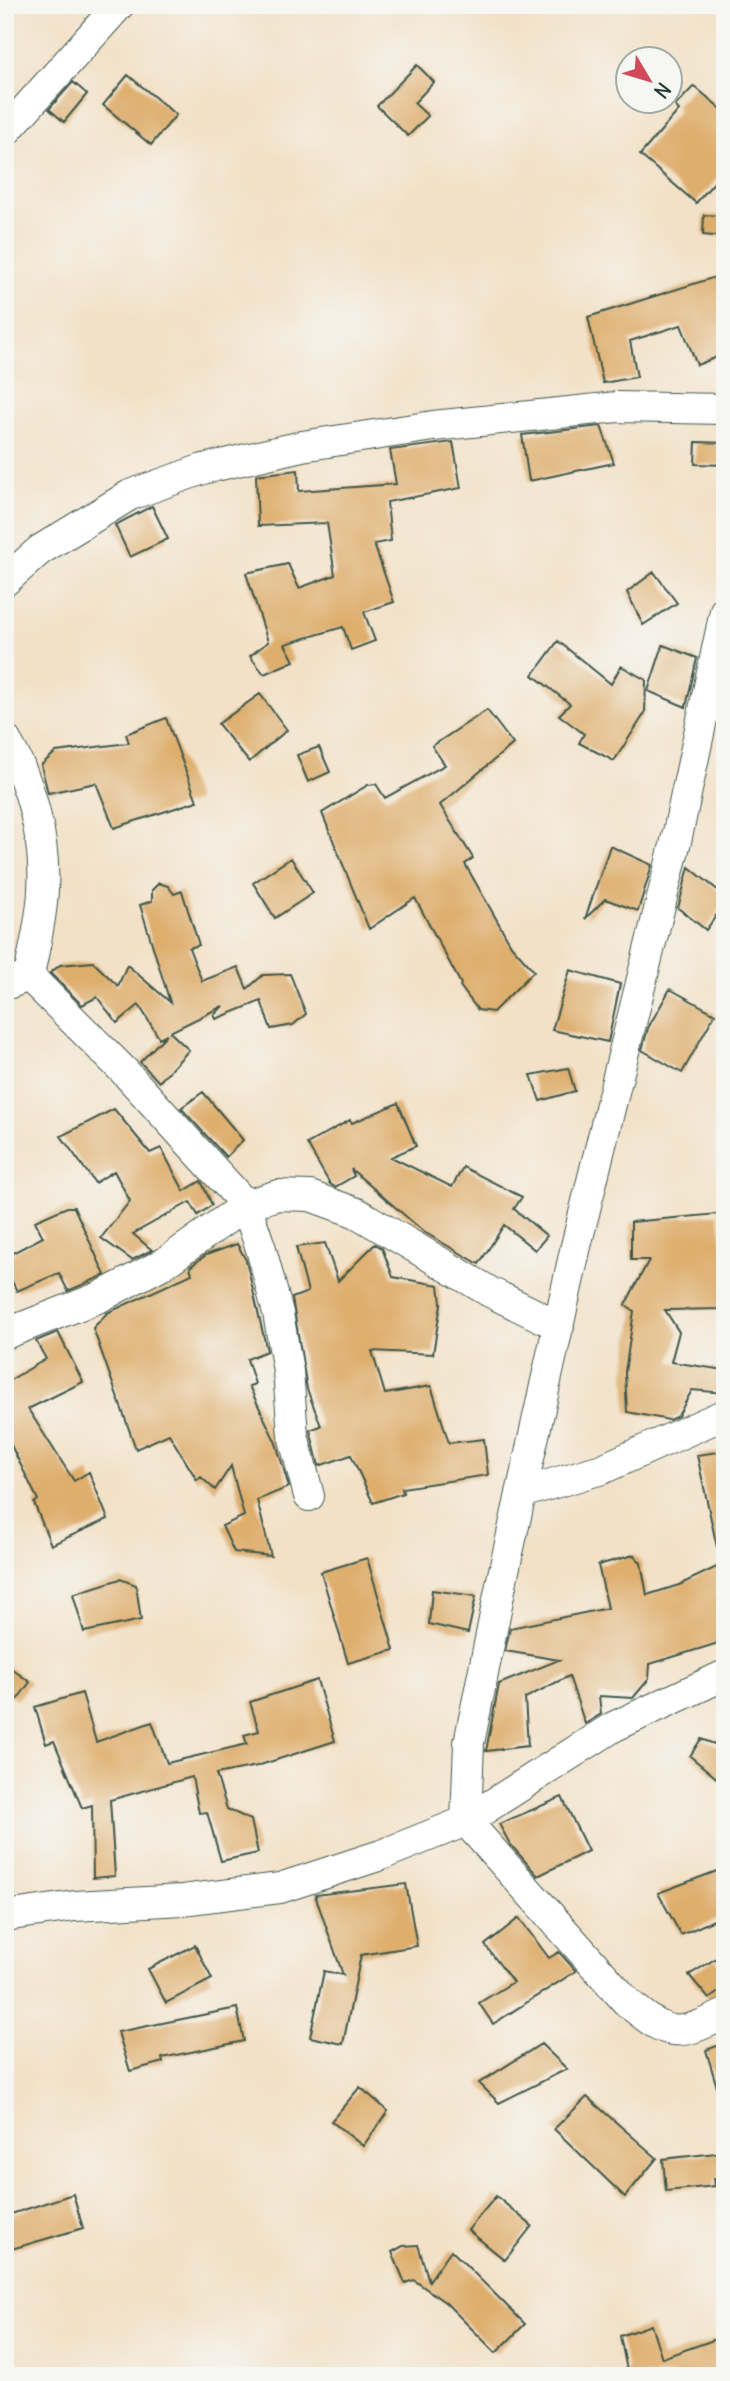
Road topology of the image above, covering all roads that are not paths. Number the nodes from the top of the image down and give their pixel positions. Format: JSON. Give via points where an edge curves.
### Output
{"nodes":[{"id":1,"x":119,"y":5,"type":"edge"},
{"id":2,"x":6,"y":131,"type":"edge"},
{"id":3,"x":725,"y":409,"type":"edge"},
{"id":4,"x":5,"y":580,"type":"edge"},
{"id":5,"x":725,"y":611,"type":"edge"},
{"id":6,"x":5,"y":739,"type":"edge"},
{"id":7,"x":17,"y":981,"type":"edge"},
{"id":8,"x":246,"y":1205,"type":"junction"},
{"id":9,"x":559,"y":1326,"type":"junction"},
{"id":10,"x":5,"y":1334,"type":"edge"},
{"id":11,"x":725,"y":1414,"type":"edge"},
{"id":12,"x":522,"y":1493,"type":"junction"},
{"id":13,"x":309,"y":1496,"type":"dead end"},
{"id":14,"x":725,"y":1675,"type":"edge"},
{"id":15,"x":466,"y":1821,"type":"junction"},
{"id":16,"x":5,"y":1916,"type":"edge"},
{"id":17,"x":725,"y":2014,"type":"edge"}],
"edges":[{"from":1,"to":2,"type":"street"},
{"from":3,"to":4,"type":"street","via":[[617,407],[433,426],[302,446],[203,469],[130,495],[40,550]]},
{"from":5,"to":9,"type":"street","via":[[677,837]]},
{"from":6,"to":7,"type":"street","via":[[35,806],[43,889]]},
{"from":7,"to":8,"type":"street","via":[[124,1071]]},
{"from":8,"to":9,"type":"street","via":[[278,1195],[310,1196],[345,1209]]},
{"from":8,"to":10,"type":"street","via":[[166,1262],[100,1297]]},
{"from":8,"to":13,"type":"street","via":[[278,1313],[293,1435]]},
{"from":9,"to":12,"type":"street"},
{"from":11,"to":12,"type":"street","via":[[602,1469]]},
{"from":12,"to":15,"type":"street","via":[[469,1743]]},
{"from":14,"to":15,"type":"street","via":[[613,1727]]},
{"from":15,"to":16,"type":"street","via":[[280,1888]]},
{"from":15,"to":17,"type":"street","via":[[627,2002],[657,2027],[690,2031]]}]}
